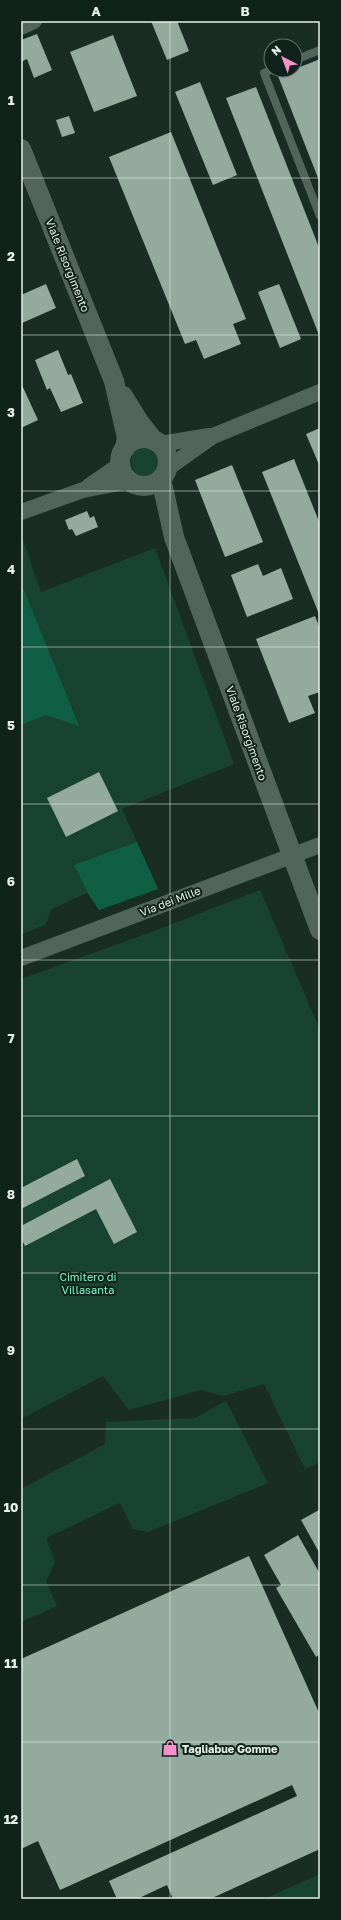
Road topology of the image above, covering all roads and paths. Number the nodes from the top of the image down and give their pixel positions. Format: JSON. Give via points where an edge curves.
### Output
{"nodes":[{"id":1,"x":34,"y":21,"type":"edge"},
{"id":2,"x":21,"y":27,"type":"edge"},
{"id":3,"x":320,"y":50,"type":"edge"},
{"id":4,"x":303,"y":57,"type":"edge"},
{"id":5,"x":266,"y":78,"type":"edge"},
{"id":6,"x":21,"y":149,"type":"edge"},
{"id":7,"x":320,"y":216,"type":"edge"},
{"id":8,"x":114,"y":381,"type":"junction"},
{"id":9,"x":320,"y":392,"type":"edge"},
{"id":10,"x":213,"y":436,"type":"junction"},
{"id":11,"x":156,"y":442,"type":"junction"},
{"id":12,"x":129,"y":470,"type":"junction"},
{"id":13,"x":164,"y":473,"type":"junction"},
{"id":14,"x":21,"y":512,"type":"edge"},
{"id":15,"x":174,"y":537,"type":"junction"},
{"id":16,"x":320,"y":845,"type":"edge"},
{"id":17,"x":292,"y":856,"type":"junction"},
{"id":18,"x":320,"y":930,"type":"edge"},
{"id":19,"x":21,"y":958,"type":"edge"}],
"edges":[{"from":1,"to":2,"type":"street"},
{"from":3,"to":4,"type":"lane"},
{"from":5,"to":7,"type":"lane"},
{"from":6,"to":8,"type":"street","name":"Viale Risorgimento"},
{"from":8,"to":11,"type":"street","name":"Viale Risorgimento","via":[[139,422]]},
{"from":8,"to":12,"type":"street","name":"Viale Risorgimento","via":[[127,438]]},
{"from":9,"to":10,"type":"street"},
{"from":10,"to":11,"type":"street"},
{"from":10,"to":13,"type":"street"},
{"from":11,"to":12,"type":"street","via":[[136,440]]},
{"from":11,"to":13,"type":"street","via":[[167,456]]},
{"from":12,"to":13,"type":"street","via":[[152,485]]},
{"from":12,"to":14,"type":"street"},
{"from":12,"to":15,"type":"street","name":"Viale Risorgimento","via":[[155,504]]},
{"from":13,"to":15,"type":"street","name":"Viale Risorgimento"},
{"from":15,"to":17,"type":"street","name":"Viale Risorgimento"},
{"from":16,"to":17,"type":"street","name":"Via dei Mille"},
{"from":17,"to":18,"type":"street","name":"Viale Risorgimento"},
{"from":17,"to":19,"type":"street","name":"Via dei Mille"}]}
